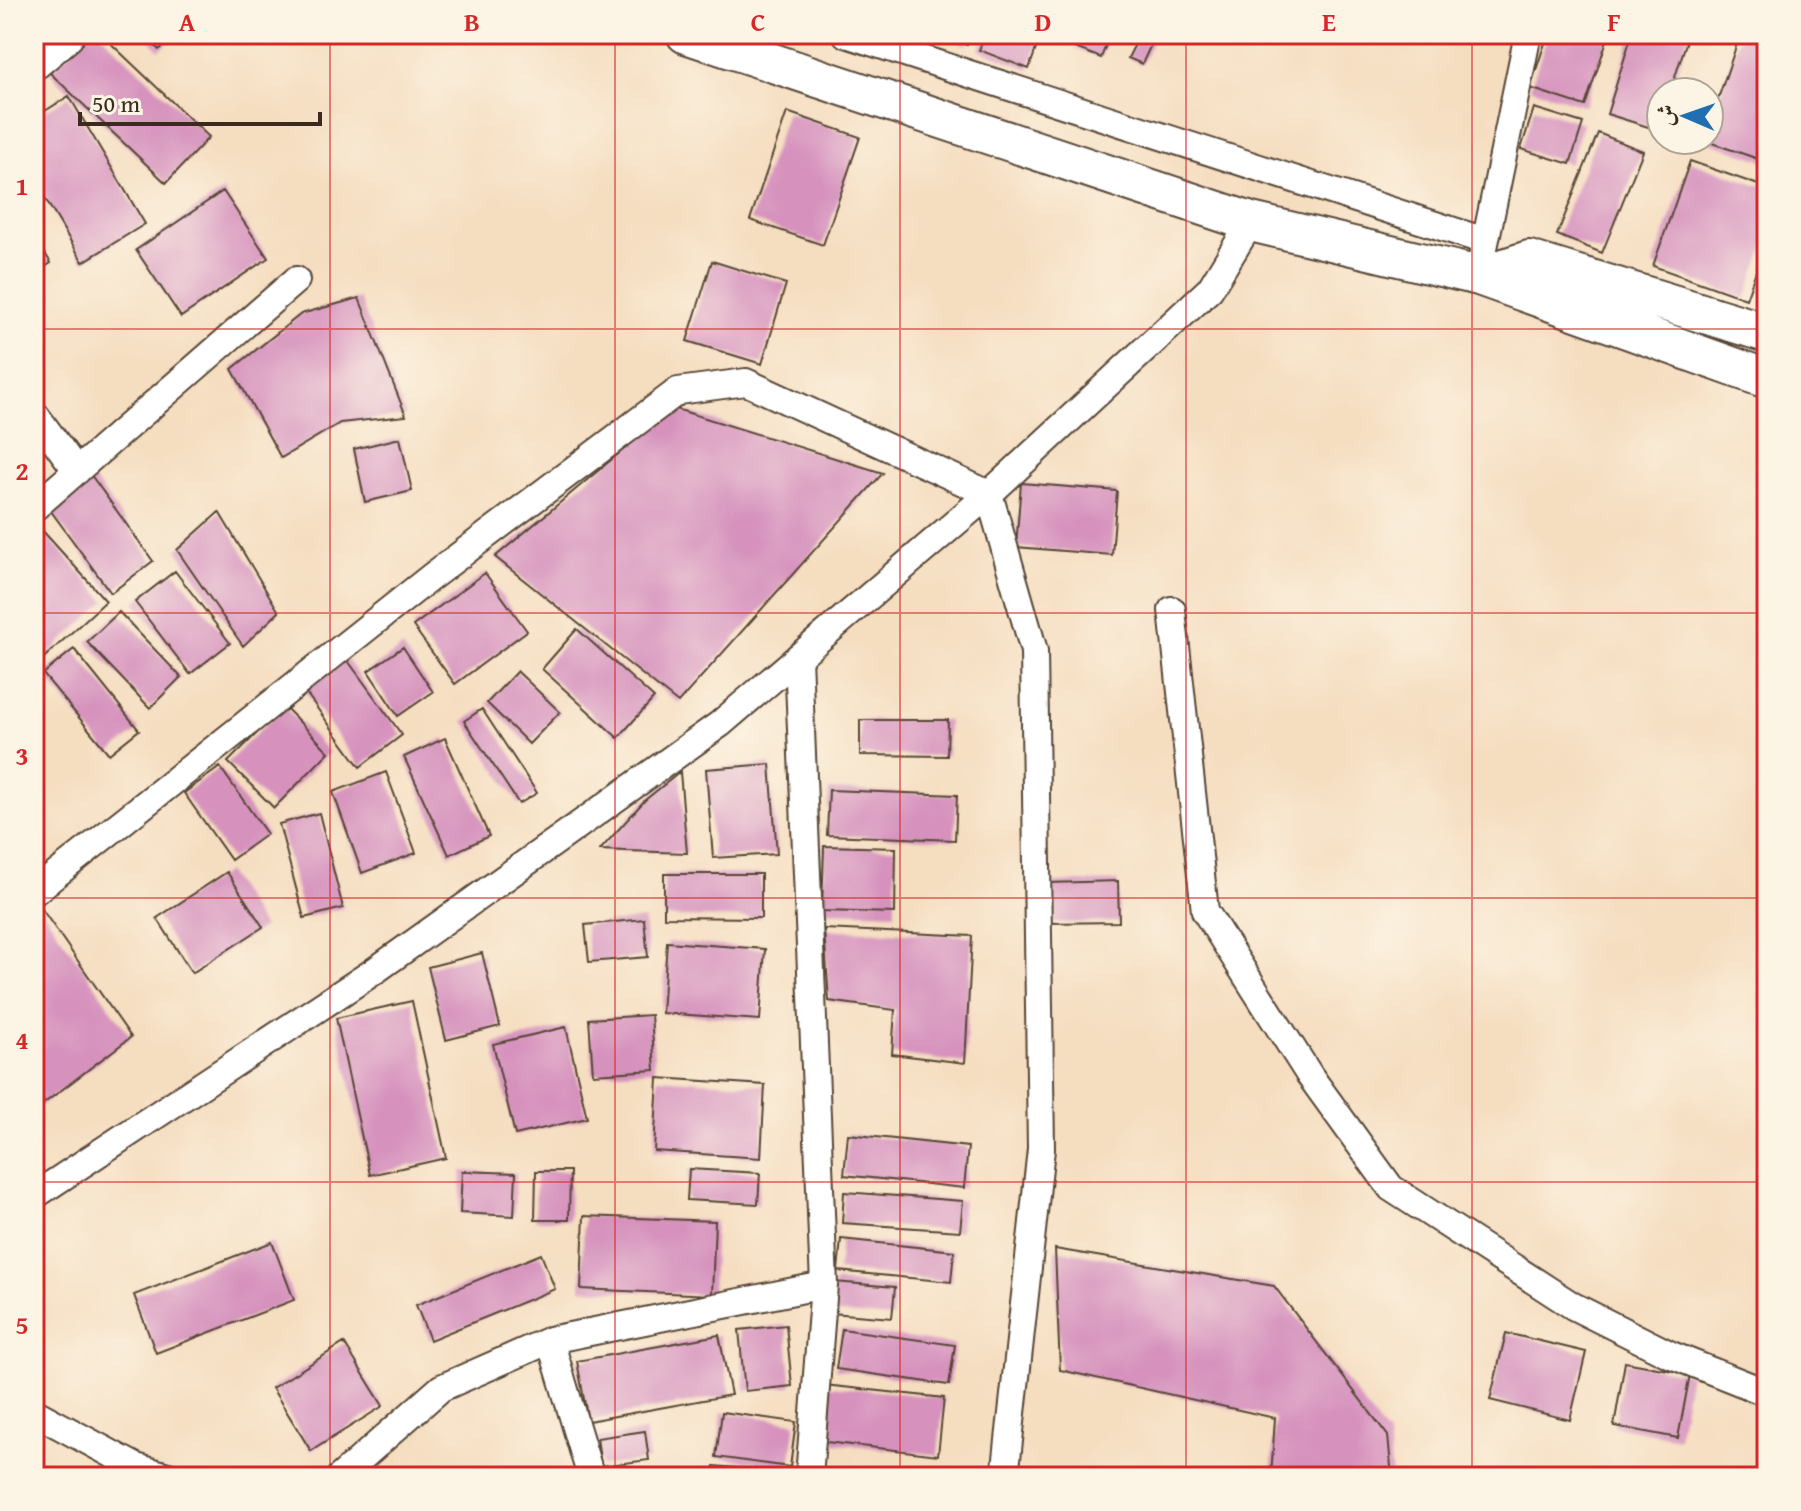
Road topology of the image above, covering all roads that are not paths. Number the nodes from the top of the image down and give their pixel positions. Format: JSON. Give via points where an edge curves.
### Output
{"nodes":[{"id":1,"x":65,"y":34,"type":"edge"},
{"id":2,"x":686,"y":34,"type":"edge"},
{"id":3,"x":846,"y":34,"type":"edge"},
{"id":4,"x":1528,"y":34,"type":"edge"},
{"id":5,"x":34,"y":60,"type":"edge"},
{"id":6,"x":1251,"y":222,"type":"junction"},
{"id":7,"x":1482,"y":258,"type":"junction"},
{"id":8,"x":296,"y":280,"type":"dead end"},
{"id":9,"x":1767,"y":333,"type":"edge"},
{"id":10,"x":1767,"y":379,"type":"edge"},
{"id":11,"x":34,"y":413,"type":"edge"},
{"id":12,"x":77,"y":471,"type":"junction"},
{"id":13,"x":989,"y":494,"type":"junction"},
{"id":14,"x":34,"y":508,"type":"edge"},
{"id":15,"x":1172,"y":610,"type":"dead end"},
{"id":16,"x":798,"y":657,"type":"junction"},
{"id":17,"x":34,"y":892,"type":"edge"},
{"id":18,"x":34,"y":1196,"type":"edge"},
{"id":19,"x":824,"y":1285,"type":"junction"},
{"id":20,"x":550,"y":1340,"type":"junction"},
{"id":21,"x":1767,"y":1393,"type":"edge"},
{"id":22,"x":34,"y":1412,"type":"edge"},
{"id":23,"x":171,"y":1477,"type":"edge"},
{"id":24,"x":340,"y":1477,"type":"edge"},
{"id":25,"x":591,"y":1477,"type":"edge"},
{"id":26,"x":809,"y":1477,"type":"edge"},
{"id":27,"x":1005,"y":1477,"type":"edge"}],
"edges":[{"from":1,"to":5,"type":"street"},
{"from":2,"to":6,"type":"street"},
{"from":3,"to":7,"type":"street"},
{"from":4,"to":7,"type":"street"},
{"from":6,"to":7,"type":"street"},
{"from":6,"to":13,"type":"street","via":[[1210,289]]},
{"from":7,"to":9,"type":"street","via":[[1529,260]]},
{"from":7,"to":10,"type":"street"},
{"from":8,"to":12,"type":"street"},
{"from":11,"to":12,"type":"street"},
{"from":12,"to":14,"type":"street"},
{"from":13,"to":16,"type":"street"},
{"from":13,"to":17,"type":"street","via":[[746,382],[678,391],[431,577]]},
{"from":13,"to":27,"type":"street","via":[[1034,651],[1041,1149]]},
{"from":15,"to":21,"type":"street","via":[[1205,911],[1310,1076],[1391,1188],[1573,1306],[1669,1354]]},
{"from":16,"to":18,"type":"street","via":[[720,724],[373,972]]},
{"from":16,"to":19,"type":"street"},
{"from":19,"to":20,"type":"street"},
{"from":19,"to":26,"type":"street"},
{"from":20,"to":24,"type":"street","via":[[441,1388]]},
{"from":20,"to":25,"type":"street"},
{"from":22,"to":23,"type":"street","via":[[136,1467]]}]}
